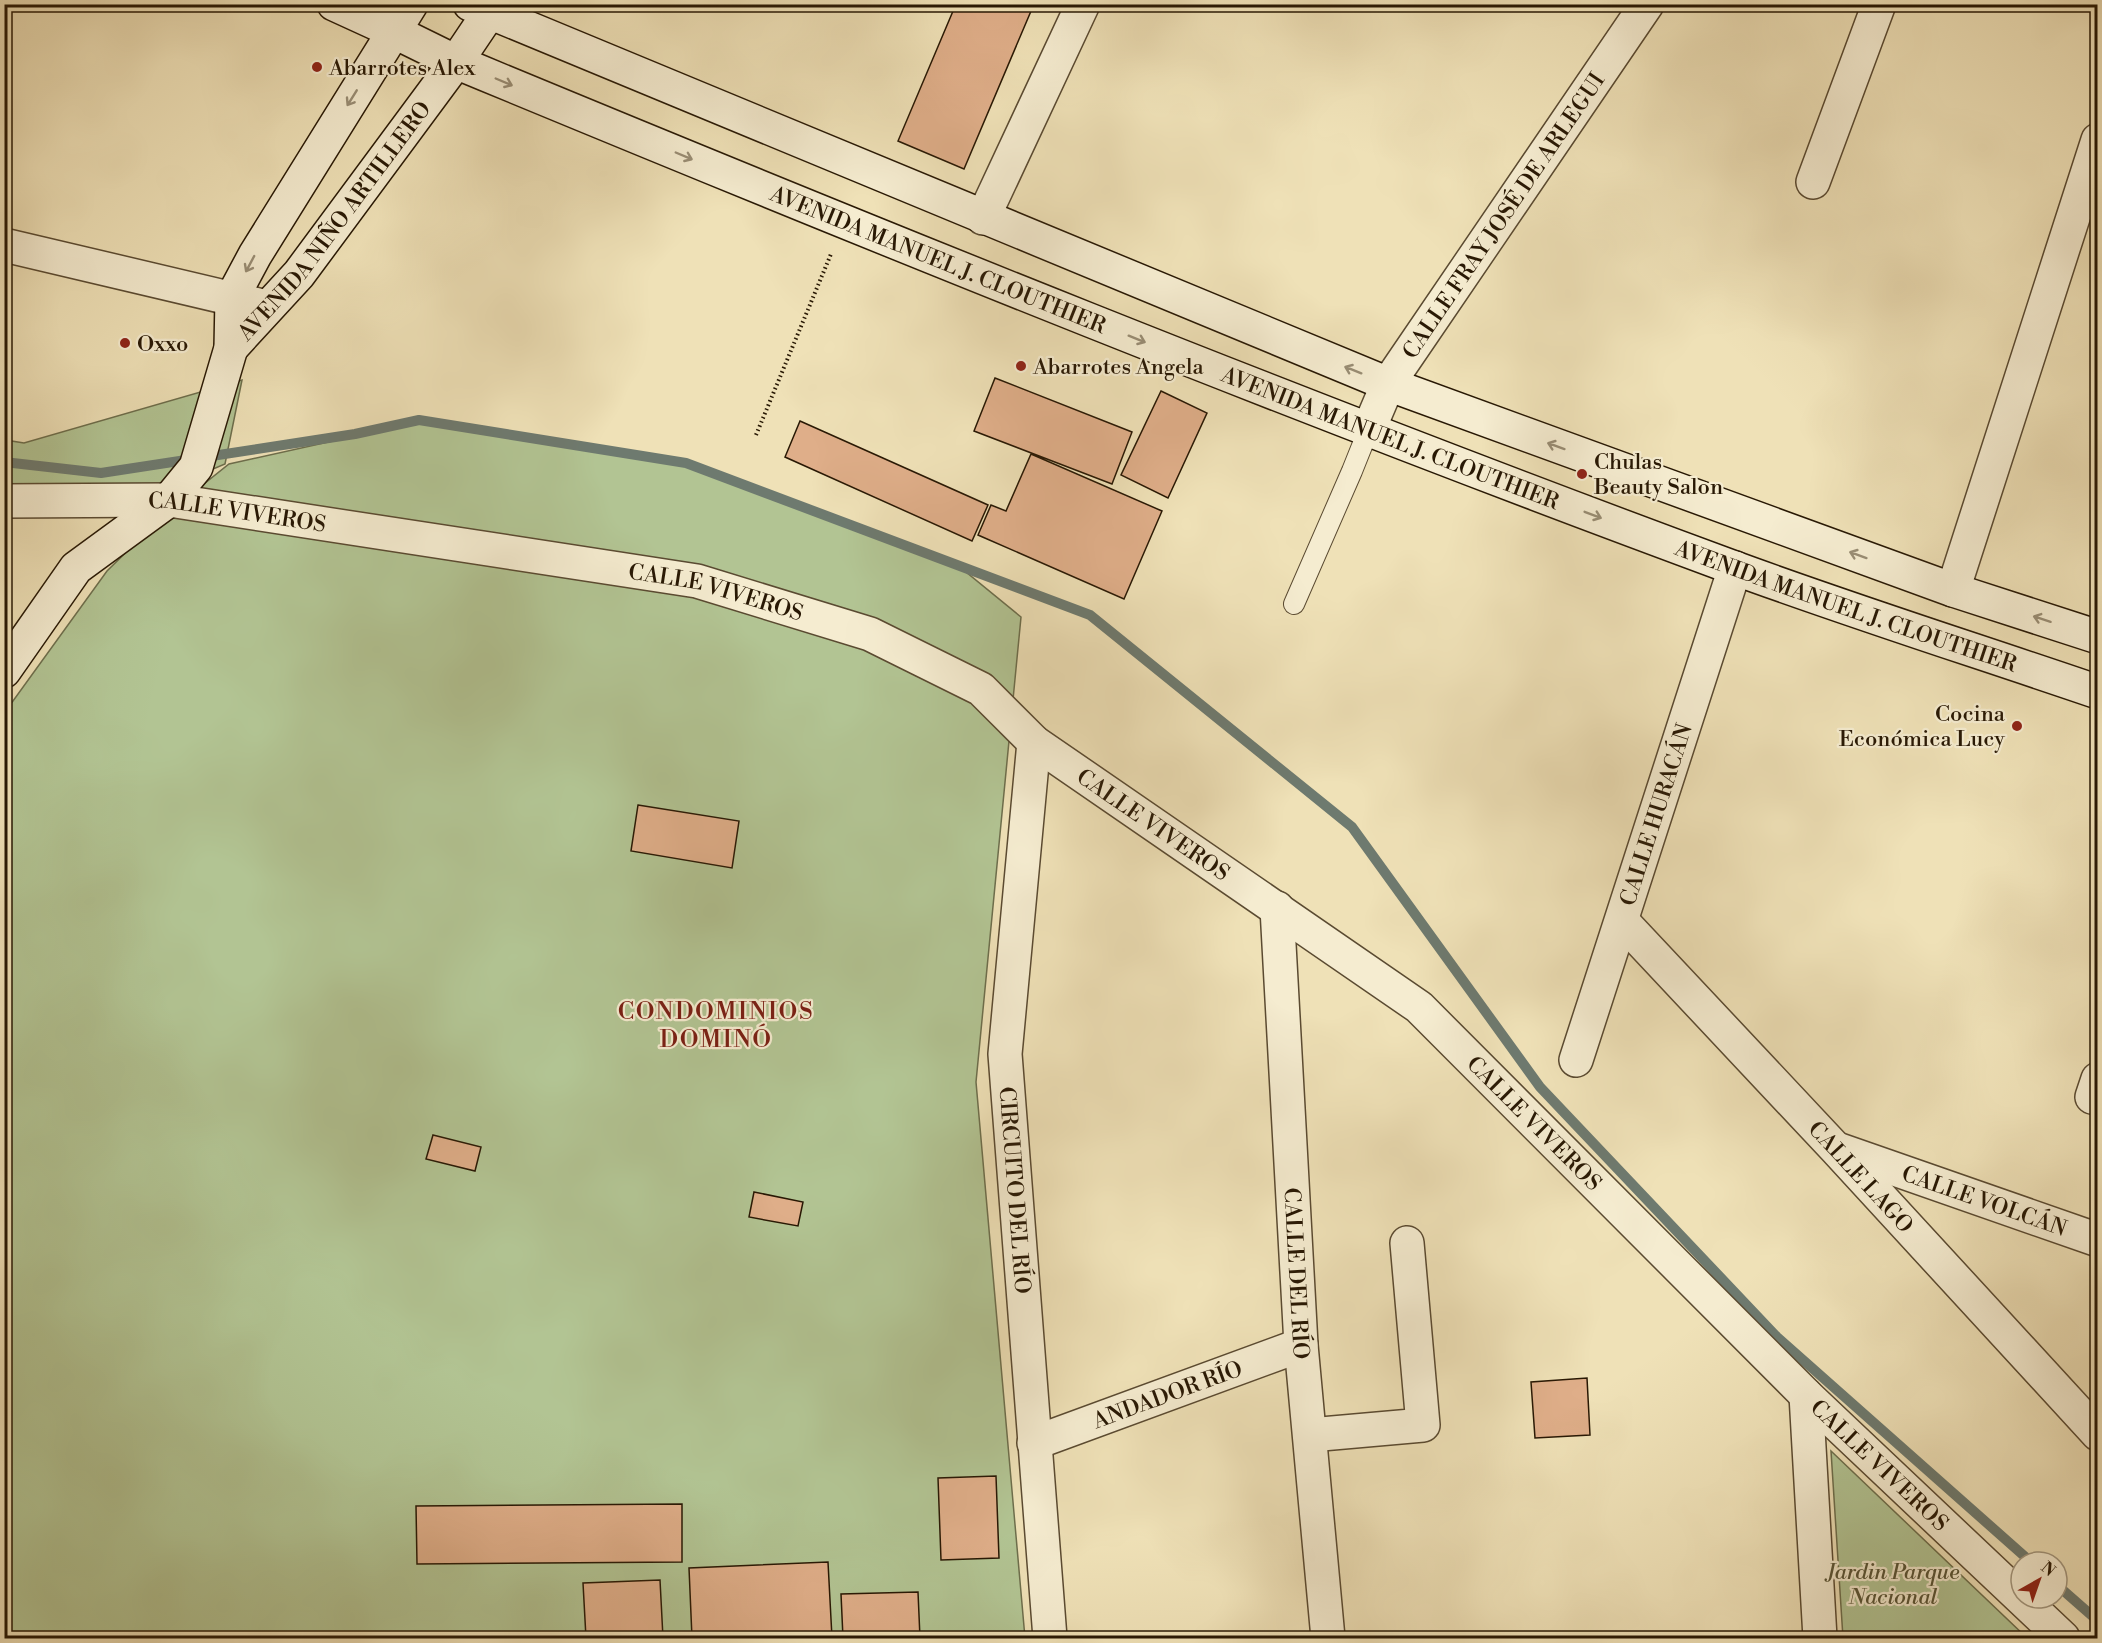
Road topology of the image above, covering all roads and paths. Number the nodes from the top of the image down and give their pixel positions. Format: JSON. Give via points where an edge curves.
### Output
{"nodes":[{"id":1,"x":334,"y":4,"type":"edge"},
{"id":2,"x":1083,"y":4,"type":"edge"},
{"id":3,"x":1647,"y":4,"type":"edge"},
{"id":4,"x":1878,"y":4,"type":"edge"},
{"id":5,"x":485,"y":8,"type":"edge"},
{"id":6,"x":402,"y":17,"type":"edge"},
{"id":7,"x":456,"y":62,"type":"junction"},
{"id":8,"x":2097,"y":140,"type":"edge"},
{"id":9,"x":1813,"y":182,"type":"dead end"},
{"id":10,"x":983,"y":218,"type":"junction"},
{"id":11,"x":844,"y":223,"type":"junction"},
{"id":12,"x":4,"y":245,"type":"edge"},
{"id":13,"x":232,"y":298,"type":"junction"},
{"id":14,"x":267,"y":307,"type":"junction"},
{"id":15,"x":227,"y":362,"type":"junction"},
{"id":16,"x":1388,"y":384,"type":"junction"},
{"id":17,"x":1368,"y":431,"type":"junction"},
{"id":18,"x":756,"y":435,"type":"dead end"},
{"id":19,"x":169,"y":500,"type":"junction"},
{"id":20,"x":4,"y":501,"type":"edge"},
{"id":21,"x":1735,"y":568,"type":"junction"},
{"id":22,"x":1953,"y":590,"type":"junction"},
{"id":23,"x":1294,"y":604,"type":"dead end"},
{"id":24,"x":2097,"y":637,"type":"edge"},
{"id":25,"x":4,"y":671,"type":"edge"},
{"id":26,"x":2097,"y":692,"type":"edge"},
{"id":27,"x":1034,"y":742,"type":"junction"},
{"id":28,"x":1277,"y":908,"type":"junction"},
{"id":29,"x":1622,"y":921,"type":"junction"},
{"id":30,"x":1576,"y":1060,"type":"dead end"},
{"id":31,"x":1836,"y":1149,"type":"junction"},
{"id":32,"x":2097,"y":1240,"type":"edge"},
{"id":33,"x":1407,"y":1243,"type":"dead end"},
{"id":34,"x":1301,"y":1345,"type":"junction"},
{"id":35,"x":1806,"y":1395,"type":"junction"},
{"id":36,"x":2097,"y":1434,"type":"edge"},
{"id":37,"x":1310,"y":1435,"type":"junction"},
{"id":38,"x":1034,"y":1443,"type":"junction"},
{"id":39,"x":1050,"y":1638,"type":"edge"},
{"id":40,"x":1328,"y":1638,"type":"edge"},
{"id":41,"x":1820,"y":1638,"type":"edge"},
{"id":42,"x":2063,"y":1638,"type":"edge"}],
"edges":[{"from":1,"to":6,"type":"street","name":"AVENIDA MANUEL J. CLOUTHIER"},
{"from":2,"to":10,"type":"street"},
{"from":3,"to":16,"type":"street","name":"CALLE FRAY JOSÉ DE ARLEGUI"},
{"from":4,"to":9,"type":"street"},
{"from":5,"to":7,"type":"street","name":"AVENIDA NIÑO ARTILLERO"},
{"from":5,"to":10,"type":"street"},
{"from":6,"to":7,"type":"street","name":"AVENIDA MANUEL J. CLOUTHIER"},
{"from":6,"to":13,"type":"street","name":"AVENIDA NIÑO ARTILLERO","one_way":true},
{"from":7,"to":11,"type":"street","name":"AVENIDA MANUEL J. CLOUTHIER","one_way":true},
{"from":7,"to":14,"type":"street","name":"AVENIDA NIÑO ARTILLERO","via":[[299,274]]},
{"from":8,"to":22,"type":"street"},
{"from":16,"to":10,"type":"street","one_way":true},
{"from":11,"to":17,"type":"street","name":"AVENIDA MANUEL J. CLOUTHIER","one_way":true},
{"from":11,"to":18,"type":"path"},
{"from":12,"to":13,"type":"street"},
{"from":13,"to":14,"type":"street"},
{"from":13,"to":15,"type":"street","name":"AVENIDA NIÑO ARTILLERO"},
{"from":14,"to":15,"type":"street","name":"AVENIDA NIÑO ARTILLERO"},
{"from":15,"to":19,"type":"street","name":"AVENIDA NIÑO ARTILLERO","via":[[196,467]]},
{"from":16,"to":17,"type":"street","name":"CALLE FRAY JOSÉ DE ARLEGUI"},
{"from":22,"to":16,"type":"street","one_way":true},
{"from":17,"to":21,"type":"street","name":"AVENIDA MANUEL J. CLOUTHIER","one_way":true},
{"from":17,"to":23,"type":"lane"},
{"from":19,"to":20,"type":"street","name":"CALLE VIVEROS"},
{"from":19,"to":25,"type":"street","name":"AVENIDA NIÑO ARTILLERO","via":[[76,568]]},
{"from":19,"to":27,"type":"street","name":"CALLE VIVEROS","via":[[697,581],[870,634],[981,689]]},
{"from":21,"to":26,"type":"street","name":"AVENIDA MANUEL J. CLOUTHIER"},
{"from":21,"to":29,"type":"street","name":"CALLE HURACÁN"},
{"from":24,"to":22,"type":"street","one_way":true},
{"from":27,"to":28,"type":"street","name":"CALLE VIVEROS"},
{"from":27,"to":38,"type":"street","name":"CIRCUITO DEL RÍO","via":[[1005,1054]]},
{"from":28,"to":34,"type":"street","name":"CALLE DEL RÍO"},
{"from":28,"to":35,"type":"street","name":"CALLE VIVEROS","via":[[1419,1007]]},
{"from":29,"to":30,"type":"street","name":"CALLE HURACÁN"},
{"from":29,"to":31,"type":"street","name":"CALLE LAGO"},
{"from":31,"to":32,"type":"street","name":"CALLE VOLCÁN"},
{"from":31,"to":36,"type":"street","name":"CALLE LAGO"},
{"from":33,"to":37,"type":"street","via":[[1423,1425]]},
{"from":34,"to":37,"type":"street","name":"CALLE DEL RÍO"},
{"from":34,"to":38,"type":"street","name":"ANDADOR RÍO"},
{"from":35,"to":41,"type":"street"},
{"from":35,"to":42,"type":"street","name":"CALLE VIVEROS"},
{"from":37,"to":40,"type":"street","name":"CALLE DEL RÍO"},
{"from":38,"to":39,"type":"street","name":"CIRCUITO DEL RÍO"}]}
